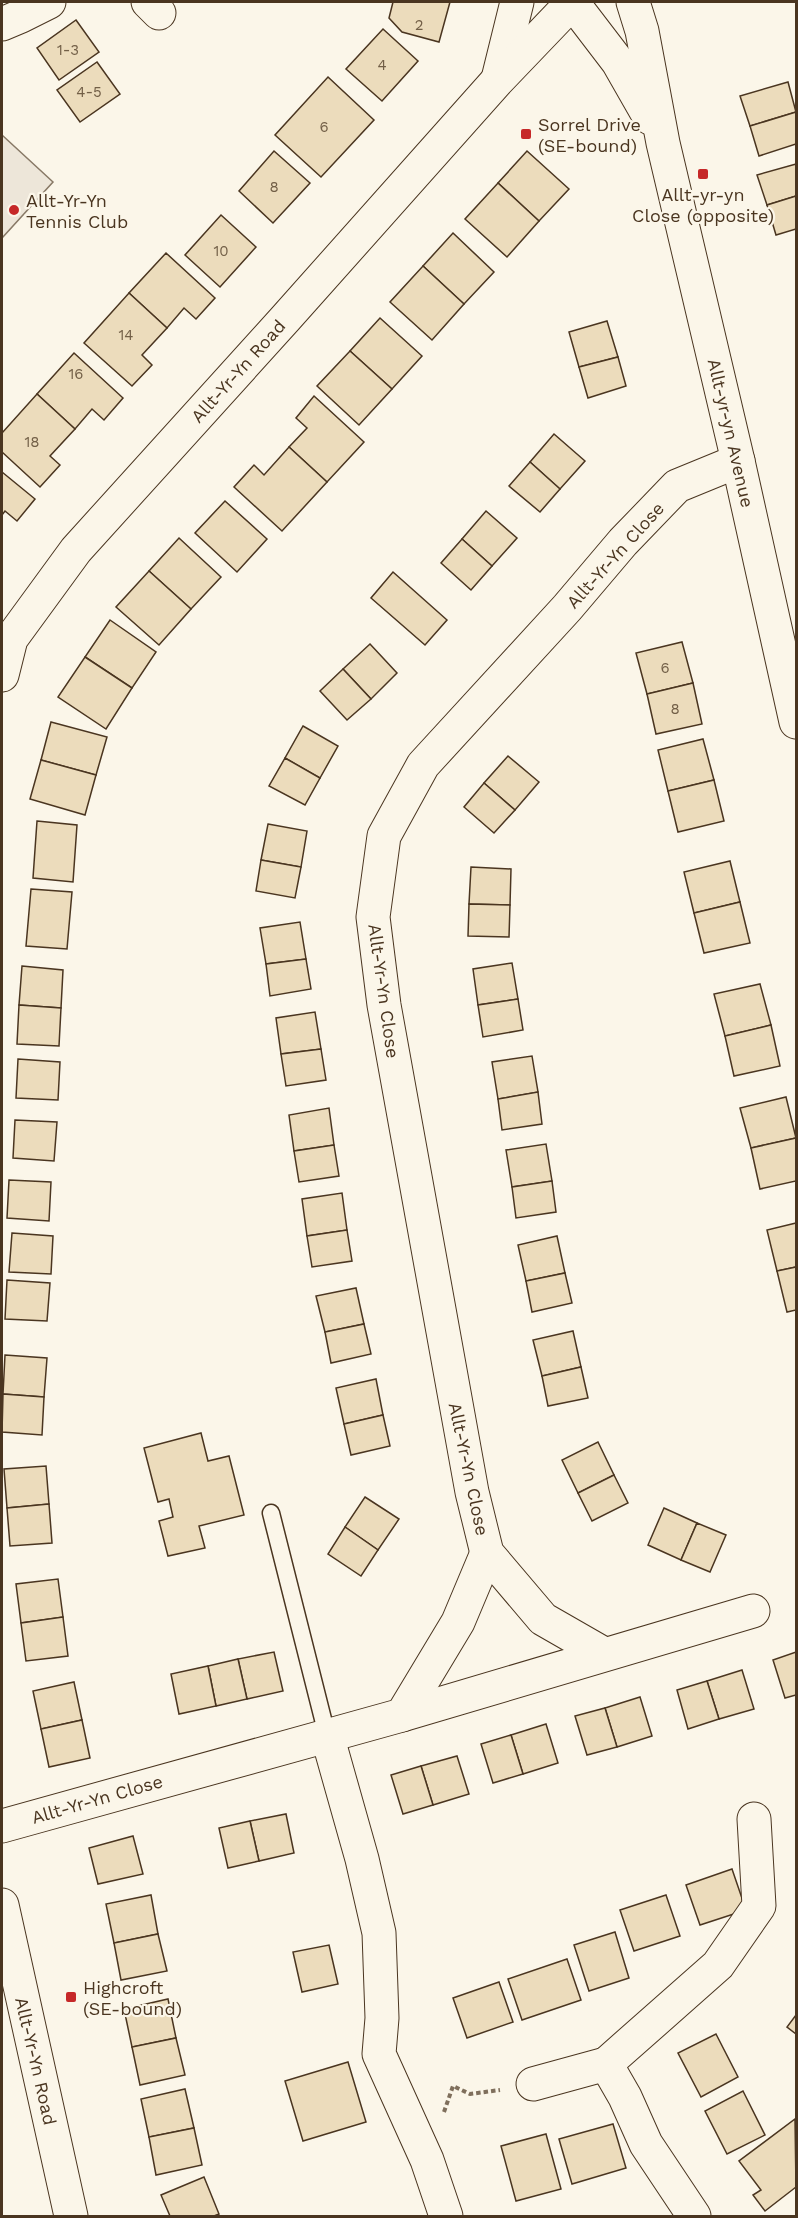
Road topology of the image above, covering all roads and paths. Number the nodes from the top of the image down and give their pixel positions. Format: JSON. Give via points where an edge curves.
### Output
{"nodes":[{"id":1,"x":49,"y":2,"type":"edge"},
{"id":2,"x":517,"y":2,"type":"edge"},
{"id":3,"x":633,"y":2,"type":"edge"},
{"id":4,"x":573,"y":6,"type":"edge"},
{"id":5,"x":2,"y":24,"type":"edge"},
{"id":6,"x":497,"y":81,"type":"junction"},
{"id":7,"x":663,"y":143,"type":"junction"},
{"id":8,"x":738,"y":461,"type":"junction"},
{"id":9,"x":2,"y":675,"type":"edge"},
{"id":10,"x":796,"y":722,"type":"edge"},
{"id":11,"x":271,"y":1513,"type":"dead end"},
{"id":12,"x":487,"y":1553,"type":"junction"},
{"id":13,"x":753,"y":1611,"type":"dead end"},
{"id":14,"x":604,"y":1654,"type":"junction"},
{"id":15,"x":402,"y":1714,"type":"junction"},
{"id":16,"x":327,"y":1735,"type":"junction"},
{"id":17,"x":754,"y":1819,"type":"dead end"},
{"id":18,"x":2,"y":1826,"type":"edge"},
{"id":19,"x":2,"y":1912,"type":"edge"},
{"id":20,"x":606,"y":2064,"type":"junction"},
{"id":21,"x":533,"y":2084,"type":"joint"},
{"id":22,"x":427,"y":2160,"type":"junction"},
{"id":23,"x":71,"y":2217,"type":"edge"},
{"id":24,"x":446,"y":2217,"type":"edge"},
{"id":25,"x":694,"y":2217,"type":"edge"}],
"edges":[{"from":1,"to":5,"type":"street"},
{"from":2,"to":6,"type":"street","name":"Allt-Yr-Yn Road"},
{"from":3,"to":7,"type":"street","name":"Allt-yr-yn Avenue"},
{"from":4,"to":6,"type":"street","name":"Allt-Yr-Yn Road"},
{"from":4,"to":7,"type":"street","name":"Allt-yr-yn Avenue","via":[[618,62]]},
{"from":6,"to":9,"type":"street","name":"Allt-Yr-Yn Road","via":[[76,550],[11,639]]},
{"from":7,"to":8,"type":"street","name":"Allt-yr-yn Avenue"},
{"from":8,"to":10,"type":"street","name":"Allt-yr-yn Avenue"},
{"from":8,"to":12,"type":"street","name":"Allt-Yr-Yn Close","via":[[677,486],[623,542],[423,765],[384,836],[373,917],[384,1005],[472,1492]]},
{"from":11,"to":16,"type":"lane"},
{"from":12,"to":14,"type":"street","name":"Allt-Yr-Yn Close","via":[[543,1619]]},
{"from":12,"to":15,"type":"street","name":"Allt-Yr-Yn Close","via":[[458,1622]]},
{"from":13,"to":14,"type":"street","name":"Allt-Yr-Yn Close"},
{"from":14,"to":15,"type":"street","name":"Allt-Yr-Yn Close"},
{"from":15,"to":16,"type":"street","name":"Allt-Yr-Yn Close"},
{"from":16,"to":18,"type":"street","name":"Allt-Yr-Yn Close"},
{"from":16,"to":22,"type":"street","via":[[379,1933],[379,2054]]},
{"from":17,"to":20,"type":"street","via":[[759,1906],[718,1965]]},
{"from":19,"to":23,"type":"street","name":"Allt-Yr-Yn Road"},
{"from":20,"to":21,"type":"street"},
{"from":20,"to":25,"type":"street","via":[[646,2144]]},
{"from":21,"to":22,"type":"path","via":[[470,2094],[453,2086]]},
{"from":22,"to":24,"type":"street"}]}
